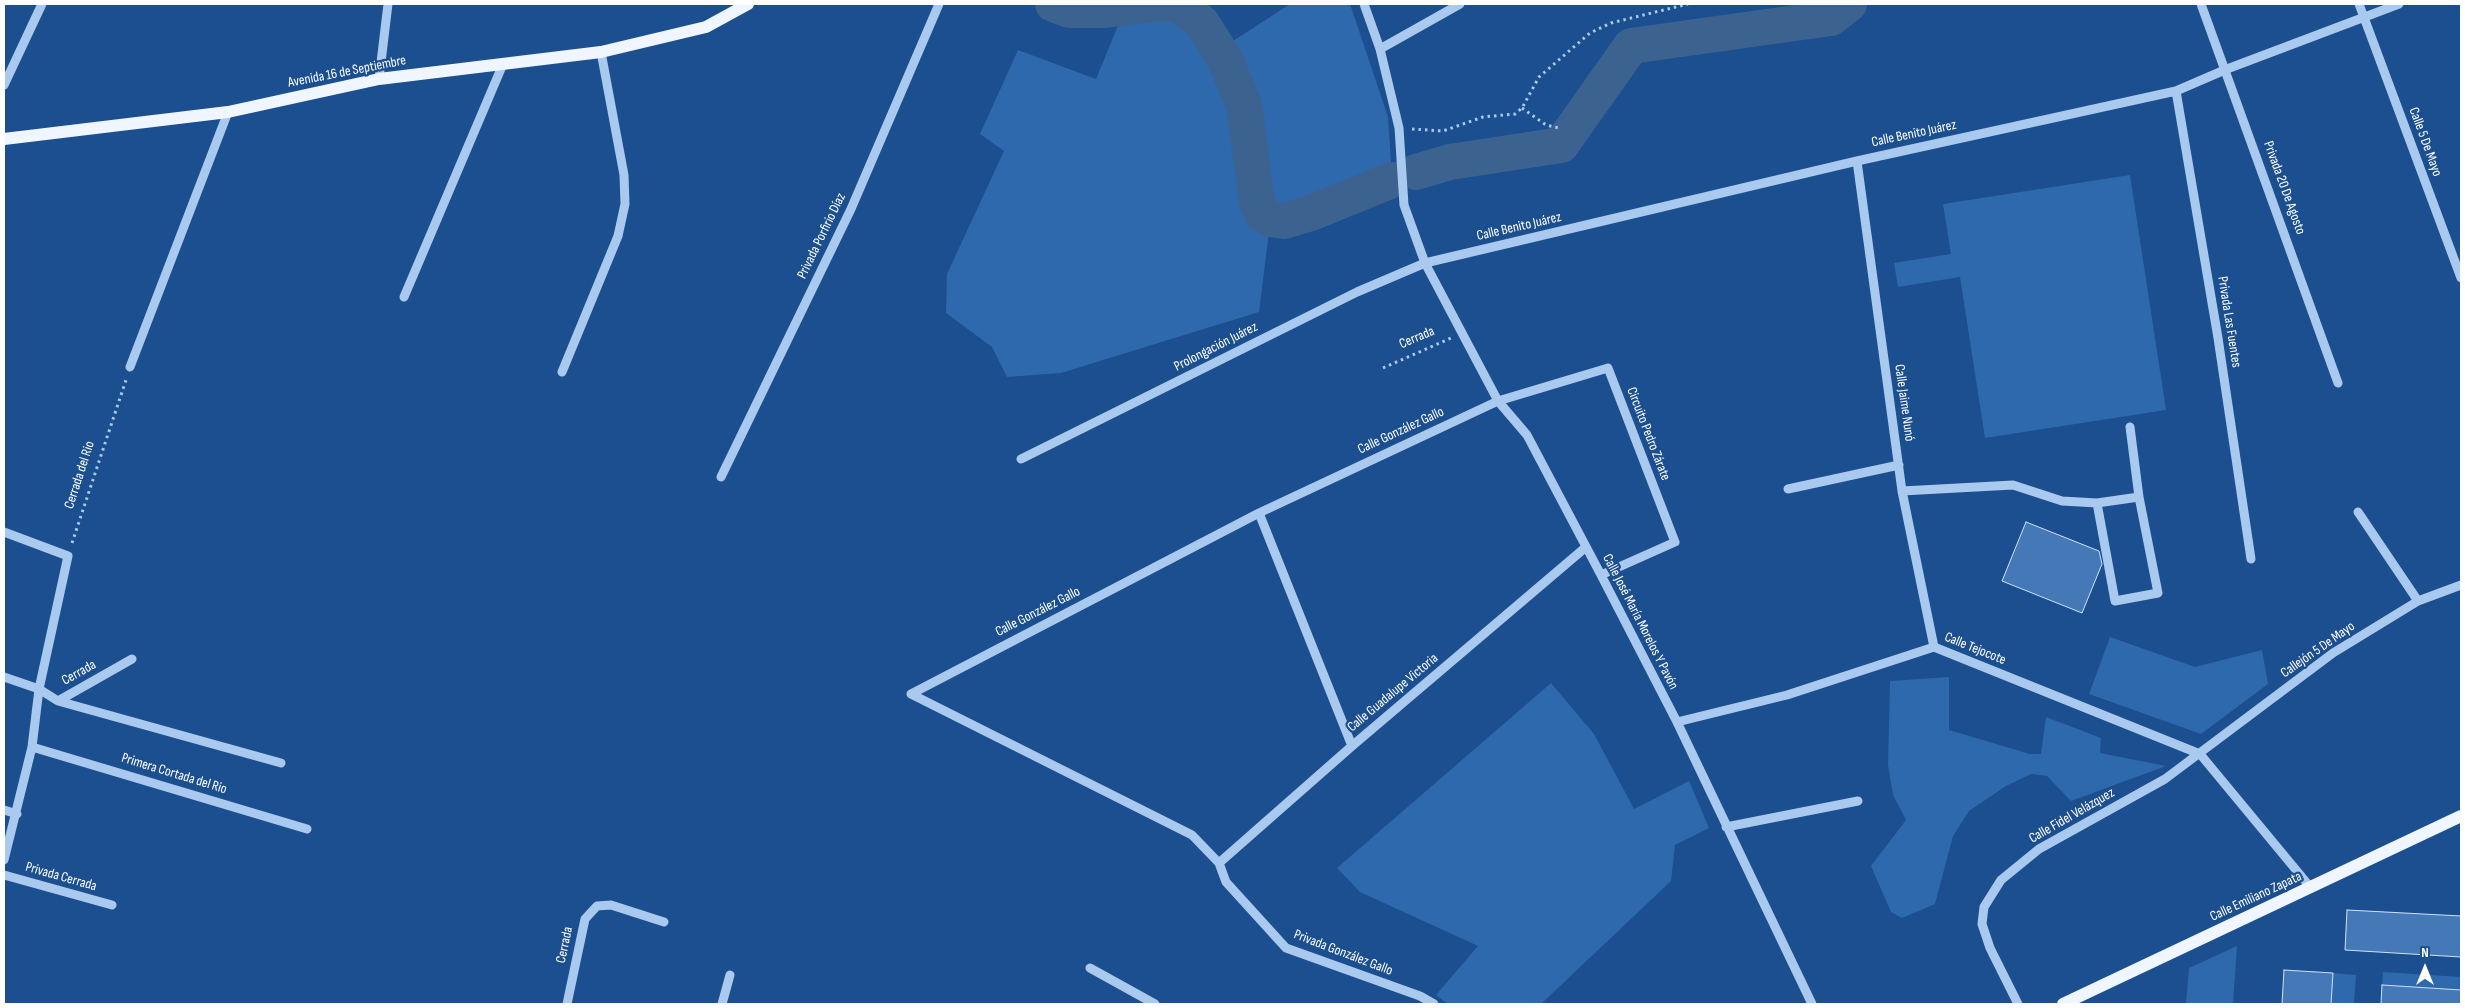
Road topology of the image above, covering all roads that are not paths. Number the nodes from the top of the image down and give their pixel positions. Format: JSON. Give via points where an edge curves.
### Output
{"nodes":[{"id":1,"x":42,"y":4,"type":"edge"},
{"id":2,"x":388,"y":4,"type":"edge"},
{"id":3,"x":748,"y":4,"type":"edge"},
{"id":4,"x":939,"y":4,"type":"edge"},
{"id":5,"x":1364,"y":4,"type":"edge"},
{"id":6,"x":1460,"y":4,"type":"edge"},
{"id":7,"x":2201,"y":4,"type":"edge"},
{"id":8,"x":2359,"y":4,"type":"edge"},
{"id":9,"x":2399,"y":4,"type":"edge"},
{"id":10,"x":2364,"y":16,"type":"junction"},
{"id":11,"x":1380,"y":49,"type":"junction"},
{"id":12,"x":601,"y":52,"type":"junction"},
{"id":13,"x":503,"y":64,"type":"junction"},
{"id":14,"x":2227,"y":69,"type":"junction"},
{"id":15,"x":380,"y":79,"type":"junction"},
{"id":16,"x":4,"y":85,"type":"edge"},
{"id":17,"x":2176,"y":91,"type":"junction"},
{"id":18,"x":228,"y":112,"type":"junction"},
{"id":19,"x":4,"y":139,"type":"edge"},
{"id":20,"x":1856,"y":161,"type":"junction"},
{"id":21,"x":1425,"y":263,"type":"junction"},
{"id":22,"x":2461,"y":278,"type":"edge"},
{"id":23,"x":404,"y":297,"type":"dead end"},
{"id":24,"x":130,"y":367,"type":"road end"},
{"id":25,"x":562,"y":372,"type":"dead end"},
{"id":26,"x":2338,"y":383,"type":"dead end"},
{"id":27,"x":1498,"y":401,"type":"junction"},
{"id":28,"x":2130,"y":426,"type":"dead end"},
{"id":29,"x":1021,"y":460,"type":"dead end"},
{"id":30,"x":1898,"y":465,"type":"junction"},
{"id":31,"x":720,"y":477,"type":"dead end"},
{"id":32,"x":1788,"y":489,"type":"dead end"},
{"id":33,"x":1902,"y":491,"type":"junction"},
{"id":34,"x":2139,"y":497,"type":"junction"},
{"id":35,"x":2097,"y":503,"type":"junction"},
{"id":36,"x":2358,"y":512,"type":"dead end"},
{"id":37,"x":1259,"y":513,"type":"junction"},
{"id":38,"x":4,"y":532,"type":"edge"},
{"id":39,"x":1586,"y":547,"type":"junction"},
{"id":40,"x":2251,"y":559,"type":"dead end"},
{"id":41,"x":1601,"y":575,"type":"junction"},
{"id":42,"x":2461,"y":585,"type":"edge"},
{"id":43,"x":2418,"y":601,"type":"junction"},
{"id":44,"x":1934,"y":646,"type":"junction"},
{"id":45,"x":132,"y":659,"type":"dead end"},
{"id":46,"x":4,"y":677,"type":"edge"},
{"id":47,"x":39,"y":689,"type":"junction"},
{"id":48,"x":58,"y":701,"type":"junction"},
{"id":49,"x":1677,"y":722,"type":"junction"},
{"id":50,"x":1352,"y":746,"type":"junction"},
{"id":51,"x":32,"y":747,"type":"junction"},
{"id":52,"x":2200,"y":754,"type":"junction"},
{"id":53,"x":281,"y":763,"type":"dead end"},
{"id":54,"x":1858,"y":801,"type":"dead end"},
{"id":55,"x":4,"y":810,"type":"edge"},
{"id":56,"x":17,"y":814,"type":"junction"},
{"id":57,"x":2461,"y":816,"type":"edge"},
{"id":58,"x":1726,"y":826,"type":"junction"},
{"id":59,"x":307,"y":828,"type":"dead end"},
{"id":60,"x":4,"y":860,"type":"edge"},
{"id":61,"x":1219,"y":863,"type":"junction"},
{"id":62,"x":4,"y":875,"type":"edge"},
{"id":63,"x":2311,"y":888,"type":"junction"},
{"id":64,"x":112,"y":905,"type":"dead end"},
{"id":65,"x":664,"y":922,"type":"dead end"},
{"id":66,"x":1090,"y":968,"type":"dead end"},
{"id":67,"x":730,"y":975,"type":"dead end"},
{"id":68,"x":567,"y":1004,"type":"edge"},
{"id":69,"x":722,"y":1004,"type":"edge"},
{"id":70,"x":1156,"y":1004,"type":"edge"},
{"id":71,"x":1434,"y":1004,"type":"edge"},
{"id":72,"x":1812,"y":1004,"type":"edge"},
{"id":73,"x":2018,"y":1004,"type":"edge"},
{"id":74,"x":2063,"y":1004,"type":"edge"}],
"edges":[{"from":1,"to":16,"type":"street"},
{"from":2,"to":15,"type":"street"},
{"from":3,"to":12,"type":"main road","name":"Avenida 16 de Septiembre","via":[[706,27]]},
{"from":4,"to":31,"type":"street","name":"Privada Porfirio Díaz","via":[[851,209]]},
{"from":5,"to":11,"type":"street"},
{"from":6,"to":11,"type":"street"},
{"from":7,"to":14,"type":"street","name":"Privada 20 De Agosto"},
{"from":8,"to":10,"type":"street","name":"Calle 5 De Mayo"},
{"from":9,"to":10,"type":"street","name":"Calle Benito Juárez"},
{"from":10,"to":14,"type":"street","name":"Calle Benito Juárez"},
{"from":10,"to":22,"type":"street","name":"Calle 5 De Mayo"},
{"from":11,"to":21,"type":"street","via":[[1399,128],[1404,205]]},
{"from":12,"to":13,"type":"main road","name":"Avenida 16 de Septiembre"},
{"from":12,"to":25,"type":"street","via":[[624,175],[625,204],[618,236]]},
{"from":13,"to":15,"type":"main road","name":"Avenida 16 de Septiembre"},
{"from":13,"to":23,"type":"street"},
{"from":14,"to":17,"type":"street","name":"Calle Benito Juárez"},
{"from":14,"to":26,"type":"street","name":"Privada 20 De Agosto"},
{"from":15,"to":18,"type":"main road","name":"Avenida 16 de Septiembre"},
{"from":17,"to":20,"type":"street","name":"Calle Benito Juárez"},
{"from":17,"to":40,"type":"street","name":"Privada Las Fuentes"},
{"from":18,"to":19,"type":"main road","name":"Avenida 16 de Septiembre"},
{"from":18,"to":24,"type":"street"},
{"from":20,"to":21,"type":"street","name":"Calle Benito Juárez"},
{"from":20,"to":30,"type":"street","name":"Calle Jaime Nunó"},
{"from":21,"to":27,"type":"street","name":"Calle José María Morelos Y Pavón"},
{"from":21,"to":29,"type":"street","name":"Prolongación Juárez","via":[[1357,292]]},
{"from":27,"to":37,"type":"street","name":"Calle González Gallo"},
{"from":27,"to":39,"type":"street","name":"Calle José María Morelos Y Pavón","via":[[1527,435]]},
{"from":27,"to":41,"type":"street","name":"Circuito Pedro Zárate","via":[[1608,368],[1675,542]]},
{"from":28,"to":34,"type":"street"},
{"from":30,"to":32,"type":"street"},
{"from":30,"to":33,"type":"street","name":"Calle Jaime Nunó"},
{"from":33,"to":35,"type":"street","via":[[2013,485],[2062,501]]},
{"from":33,"to":44,"type":"street","name":"Calle Jaime Nunó"},
{"from":34,"to":35,"type":"street"},
{"from":34,"to":35,"type":"street","via":[[2158,593],[2115,601]]},
{"from":36,"to":43,"type":"street"},
{"from":37,"to":50,"type":"street"},
{"from":37,"to":61,"type":"street","name":"Calle González Gallo","via":[[910,694],[1192,835]]},
{"from":38,"to":47,"type":"street","via":[[68,556]]},
{"from":39,"to":41,"type":"street","name":"Calle José María Morelos Y Pavón"},
{"from":39,"to":50,"type":"street","name":"Calle Guadalupe Victoria"},
{"from":41,"to":49,"type":"street","name":"Calle José María Morelos Y Pavón"},
{"from":42,"to":43,"type":"street","name":"Callejón 5 De Mayo"},
{"from":43,"to":52,"type":"street","name":"Callejón 5 De Mayo","via":[[2333,653]]},
{"from":44,"to":49,"type":"street","name":"Calle Tejocote","via":[[1787,694]]},
{"from":44,"to":52,"type":"street","name":"Calle Tejocote"},
{"from":45,"to":48,"type":"street","name":"Cerrada"},
{"from":46,"to":47,"type":"street","name":"Cerrada"},
{"from":47,"to":48,"type":"street","name":"Cerrada"},
{"from":47,"to":51,"type":"street"},
{"from":48,"to":53,"type":"street"},
{"from":49,"to":58,"type":"street","name":"Calle José María Morelos Y Pavón"},
{"from":50,"to":61,"type":"street","name":"Calle Guadalupe Victoria"},
{"from":51,"to":56,"type":"street"},
{"from":51,"to":59,"type":"street","name":"Primera Cortada del Rio"},
{"from":52,"to":63,"type":"street"},
{"from":52,"to":73,"type":"street","name":"Calle Fidel Velázquez","via":[[2165,780],[2039,849],[2001,880],[1984,907],[1982,924],[1990,948]]},
{"from":54,"to":58,"type":"street"},
{"from":55,"to":56,"type":"street"},
{"from":56,"to":60,"type":"street"},
{"from":57,"to":63,"type":"main road","name":"Calle Emiliano Zapata"},
{"from":58,"to":72,"type":"street","name":"Calle José María Morelos Y Pavón"},
{"from":61,"to":71,"type":"street","name":"Privada González Gallo","via":[[1226,882],[1286,948],[1420,996]]},
{"from":62,"to":64,"type":"street","name":"Privada Cerrada"},
{"from":63,"to":74,"type":"main road","name":"Calle Emiliano Zapata"},
{"from":65,"to":68,"type":"street","name":"Cerrada","via":[[611,905],[597,906],[585,918]]},
{"from":66,"to":70,"type":"street"},
{"from":67,"to":69,"type":"street"}]}
